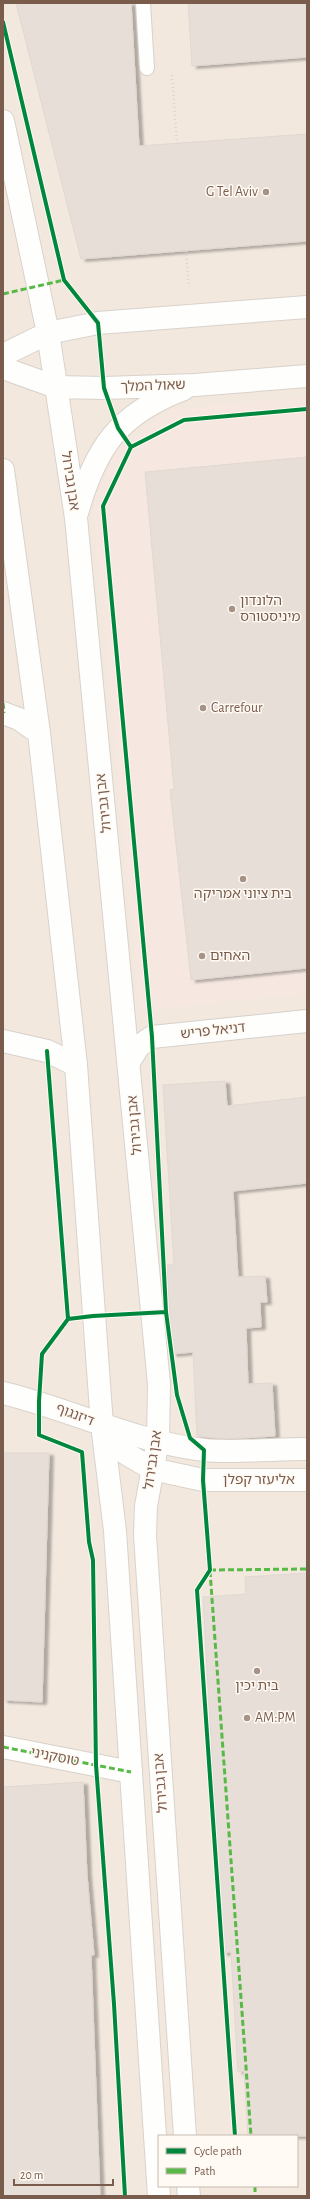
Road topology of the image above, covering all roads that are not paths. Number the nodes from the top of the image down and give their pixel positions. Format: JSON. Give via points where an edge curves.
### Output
{"nodes":[{"id":1,"x":143,"y":3,"type":"edge"},
{"id":2,"x":147,"y":68,"type":"dead end"},
{"id":3,"x":3,"y":121,"type":"edge"},
{"id":4,"x":307,"y":306,"type":"edge"},
{"id":5,"x":48,"y":333,"type":"junction"},
{"id":6,"x":3,"y":355,"type":"edge"},
{"id":7,"x":3,"y":368,"type":"edge"},
{"id":8,"x":307,"y":376,"type":"edge"},
{"id":9,"x":195,"y":385,"type":"junction"},
{"id":10,"x":56,"y":387,"type":"junction"},
{"id":11,"x":3,"y":470,"type":"edge"},
{"id":12,"x":76,"y":518,"type":"junction"},
{"id":13,"x":3,"y":713,"type":"edge"},
{"id":14,"x":39,"y":733,"type":"junction"},
{"id":15,"x":307,"y":1021,"type":"edge"},
{"id":16,"x":3,"y":1041,"type":"edge"},
{"id":17,"x":129,"y":1062,"type":"junction"},
{"id":18,"x":76,"y":1065,"type":"junction"},
{"id":19,"x":3,"y":1393,"type":"edge"},
{"id":20,"x":102,"y":1425,"type":"junction"},
{"id":21,"x":158,"y":1440,"type":"junction"},
{"id":22,"x":307,"y":1449,"type":"edge"},
{"id":23,"x":152,"y":1469,"type":"junction"},
{"id":24,"x":307,"y":1480,"type":"edge"},
{"id":25,"x":3,"y":1747,"type":"edge"},
{"id":26,"x":131,"y":1772,"type":"junction"},
{"id":27,"x":185,"y":2135,"type":"edge"},
{"id":28,"x":158,"y":2181,"type":"edge"}],
"edges":[{"from":1,"to":2,"type":"lane"},
{"from":3,"to":5,"type":"main road","name":"אבן גבירול"},
{"from":4,"to":5,"type":"main road","via":[[98,323]]},
{"from":5,"to":6,"type":"main road"},
{"from":5,"to":10,"type":"main road","name":"אבן גבירול"},
{"from":7,"to":10,"type":"main road","name":"שאול המלך"},
{"from":8,"to":9,"type":"main road","name":"שאול המלך"},
{"from":9,"to":10,"type":"main road","name":"שאול המלך"},
{"from":9,"to":12,"type":"main road","via":[[168,395],[118,428],[103,447],[90,471]]},
{"from":10,"to":12,"type":"main road","name":"אבן גבירול"},
{"from":11,"to":14,"type":"main road"},
{"from":12,"to":17,"type":"main road","name":"אבן גבירול"},
{"from":13,"to":14,"type":"main road","via":[[19,719]]},
{"from":14,"to":18,"type":"main road"},
{"from":15,"to":17,"type":"main road","name":"דניאל פריש","via":[[152,1037],[140,1046]]},
{"from":16,"to":18,"type":"main road","via":[[47,1051]]},
{"from":17,"to":21,"type":"main road","name":"אבן גבירול","via":[[159,1384]]},
{"from":18,"to":20,"type":"main road"},
{"from":19,"to":20,"type":"main road","name":"דיזנגוף","via":[[39,1401]]},
{"from":20,"to":21,"type":"main road"},
{"from":20,"to":23,"type":"main road","name":"אליעזר קפלן","via":[[125,1453]]},
{"from":20,"to":26,"type":"main road","via":[[115,1531]]},
{"from":21,"to":22,"type":"main road","via":[[204,1450]]},
{"from":21,"to":23,"type":"main road","name":"אבן גבירול"},
{"from":23,"to":24,"type":"main road","name":"אליעזר קפלן","via":[[203,1480]]},
{"from":23,"to":27,"type":"main road","name":"אבן גבירול","via":[[146,1506],[145,1536]]},
{"from":25,"to":26,"type":"main road","name":"טוסקניני"},
{"from":26,"to":28,"type":"main road"}]}
